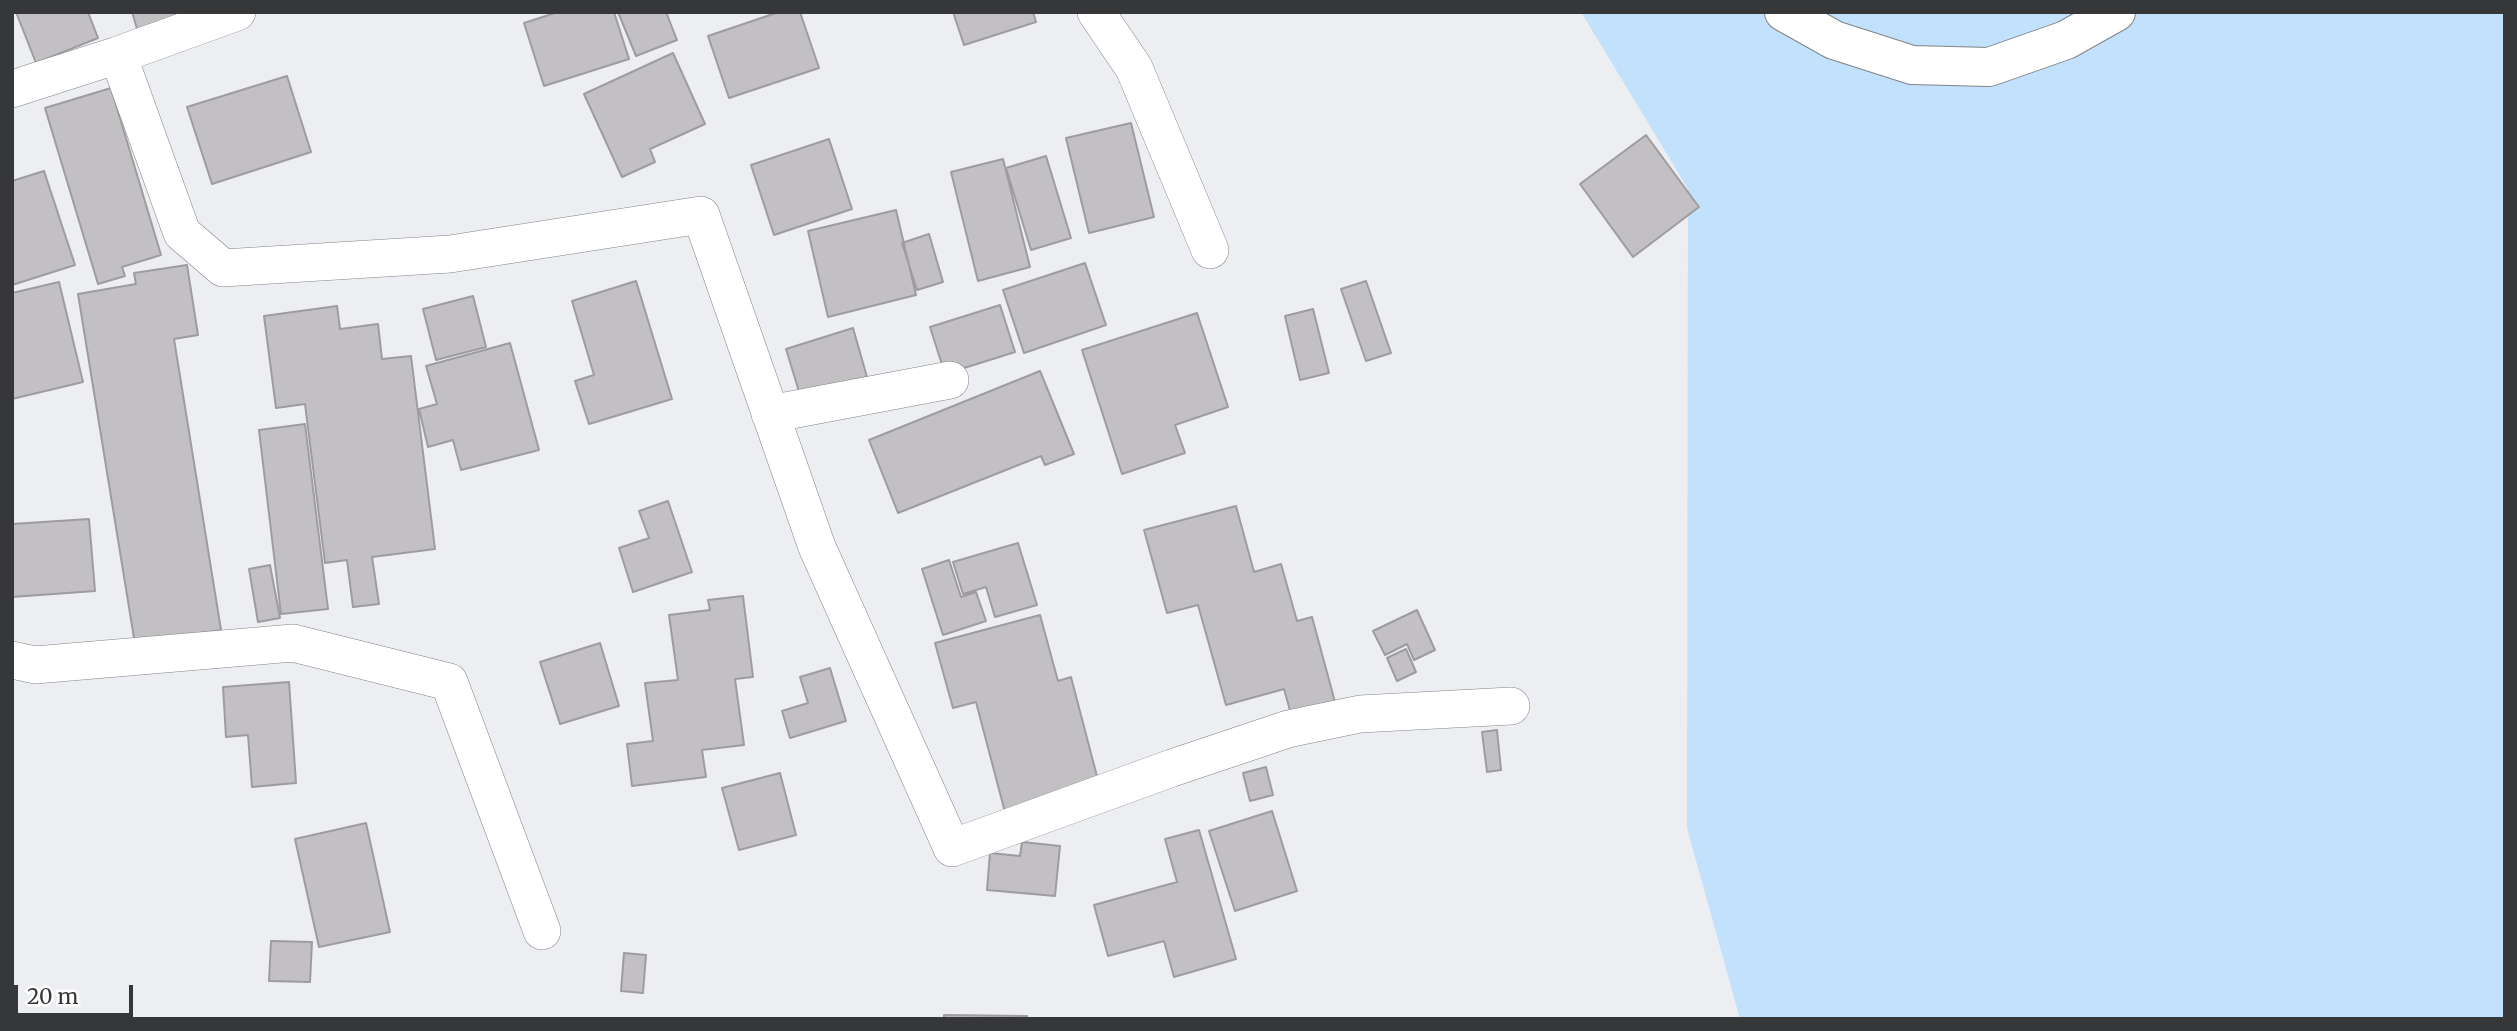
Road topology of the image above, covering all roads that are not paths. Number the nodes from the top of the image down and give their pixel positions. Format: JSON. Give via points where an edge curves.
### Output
{"nodes":[{"id":1,"x":237,"y":12,"type":"edge"},
{"id":2,"x":1096,"y":12,"type":"edge"},
{"id":3,"x":1784,"y":12,"type":"edge"},
{"id":4,"x":2116,"y":12,"type":"edge"},
{"id":5,"x":118,"y":55,"type":"junction"},
{"id":6,"x":12,"y":89,"type":"edge"},
{"id":7,"x":1210,"y":250,"type":"dead end"},
{"id":8,"x":950,"y":380,"type":"dead end"},
{"id":9,"x":770,"y":414,"type":"junction"},
{"id":10,"x":12,"y":660,"type":"edge"},
{"id":11,"x":1511,"y":706,"type":"dead end"},
{"id":12,"x":542,"y":931,"type":"dead end"}],
"edges":[{"from":1,"to":5,"type":"street"},
{"from":2,"to":7,"type":"street","via":[[1134,68]]},
{"from":3,"to":4,"type":"main road","via":[[1834,40],[1912,65],[1989,67],[2066,40]]},
{"from":5,"to":6,"type":"street"},
{"from":5,"to":9,"type":"street","via":[[182,233],[223,268],[450,254],[701,215]]},
{"from":8,"to":9,"type":"street"},
{"from":9,"to":11,"type":"street","via":[[817,547],[952,848],[1288,729],[1360,714]]},
{"from":10,"to":12,"type":"street","via":[[35,665],[293,643],[449,682]]}]}
